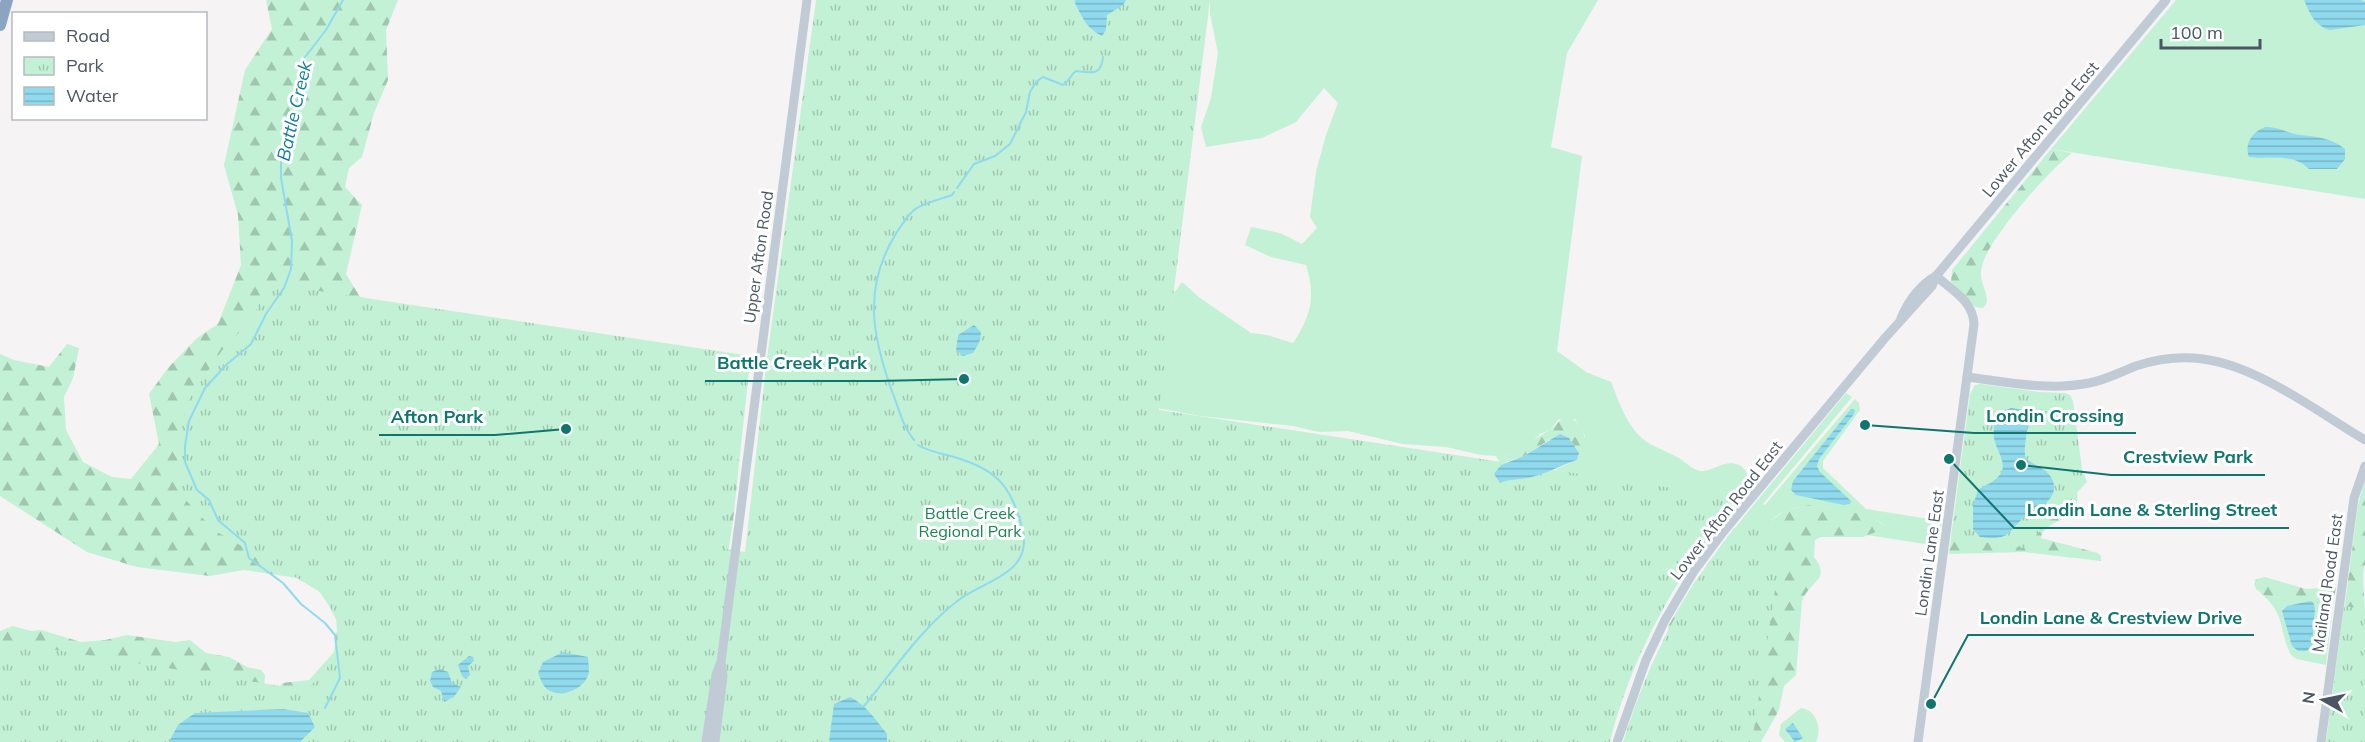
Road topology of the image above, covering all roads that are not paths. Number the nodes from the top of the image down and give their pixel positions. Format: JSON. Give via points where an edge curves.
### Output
{"nodes":[{"id":1,"x":7,"y":0,"type":"edge"},
{"id":2,"x":807,"y":0,"type":"edge"},
{"id":3,"x":2166,"y":0,"type":"edge"},
{"id":4,"x":0,"y":25,"type":"edge"},
{"id":5,"x":1936,"y":276,"type":"junction"},
{"id":6,"x":1967,"y":377,"type":"junction"},
{"id":7,"x":2365,"y":440,"type":"edge"},
{"id":8,"x":2365,"y":466,"type":"edge"},
{"id":9,"x":721,"y":662,"type":"junction"},
{"id":10,"x":706,"y":742,"type":"edge"},
{"id":11,"x":715,"y":742,"type":"edge"},
{"id":12,"x":1617,"y":742,"type":"edge"},
{"id":13,"x":1918,"y":742,"type":"edge"},
{"id":14,"x":2321,"y":742,"type":"edge"}],
"edges":[{"from":1,"to":4,"type":"highway"},
{"from":2,"to":9,"type":"street","name":"Upper Afton Road"},
{"from":3,"to":5,"type":"street","name":"Lower Afton Road East"},
{"from":5,"to":6,"type":"street","name":"Londin Lane East","via":[[1965,301],[1972,314]]},
{"from":5,"to":12,"type":"street","name":"Lower Afton Road East","via":[[1927,281],[1900,320],[1694,571],[1646,660]]},
{"from":6,"to":7,"type":"street","via":[[2062,387],[2099,381],[2160,360],[2206,359],[2251,373]]},
{"from":6,"to":13,"type":"street","name":"Londin Lane East"},
{"from":8,"to":14,"type":"street","name":"Mailand Road East","via":[[2353,507]]},
{"from":9,"to":10,"type":"street","name":"Upper Afton Road"},
{"from":9,"to":11,"type":"street","name":"Upper Afton Road","via":[[723,676]]}]}
